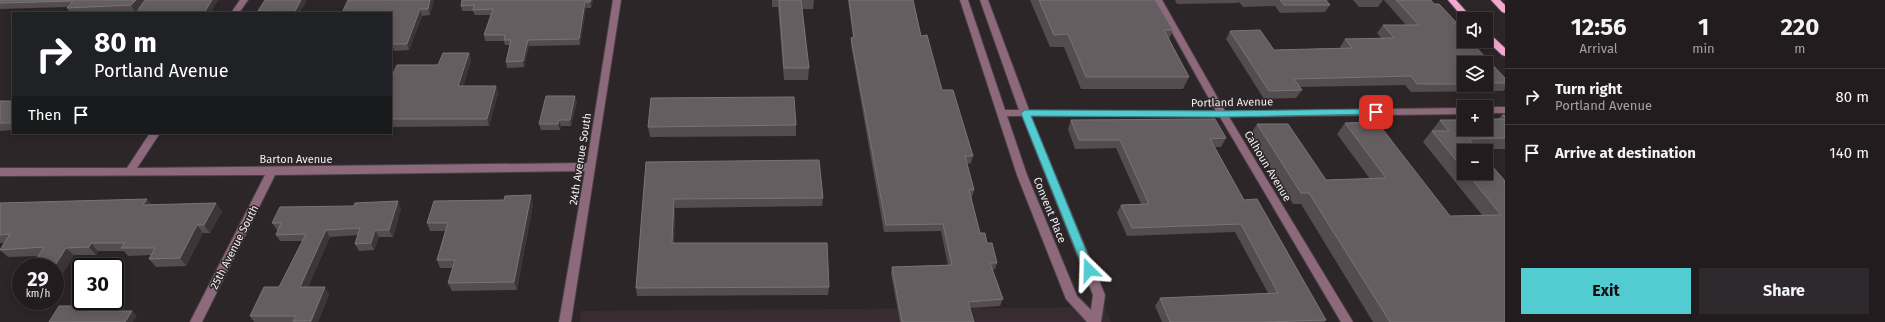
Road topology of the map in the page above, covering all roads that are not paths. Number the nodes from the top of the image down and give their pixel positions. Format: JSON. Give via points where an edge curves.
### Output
{"nodes":[{"id":1,"x":244,"y":0,"type":"edge"},
{"id":2,"x":616,"y":0,"type":"edge"},
{"id":3,"x":964,"y":0,"type":"edge"},
{"id":4,"x":984,"y":0,"type":"edge"},
{"id":5,"x":1158,"y":0,"type":"edge"},
{"id":6,"x":1452,"y":0,"type":"edge"},
{"id":7,"x":1495,"y":0,"type":"edge"},
{"id":8,"x":1505,"y":10,"type":"edge"},
{"id":9,"x":236,"y":12,"type":"edge"},
{"id":10,"x":1463,"y":12,"type":"edge"},
{"id":11,"x":1493,"y":42,"type":"edge"},
{"id":12,"x":1505,"y":53,"type":"edge"},
{"id":13,"x":1493,"y":110,"type":"edge"},
{"id":14,"x":1505,"y":110,"type":"edge"},
{"id":15,"x":1457,"y":111,"type":"edge"},
{"id":16,"x":1001,"y":113,"type":"junction"},
{"id":17,"x":1025,"y":113,"type":"junction"},
{"id":18,"x":1223,"y":114,"type":"junction"},
{"id":19,"x":155,"y":134,"type":"edge"},
{"id":20,"x":591,"y":167,"type":"junction"},
{"id":21,"x":130,"y":171,"type":"junction"},
{"id":22,"x":272,"y":171,"type":"junction"},
{"id":23,"x":0,"y":172,"type":"edge"},
{"id":24,"x":196,"y":322,"type":"edge"},
{"id":25,"x":564,"y":322,"type":"edge"},
{"id":26,"x":1347,"y":322,"type":"edge"}],
"edges":[{"from":1,"to":9,"type":"street"},
{"from":2,"to":20,"type":"street","name":"24th Avenue South"},
{"from":3,"to":16,"type":"street","name":"Convent Place"},
{"from":4,"to":17,"type":"street","name":"Convent Place"},
{"from":5,"to":18,"type":"street","name":"Calhoun Avenue"},
{"from":6,"to":10,"type":"main road"},
{"from":7,"to":8,"type":"main road"},
{"from":11,"to":12,"type":"main road"},
{"from":13,"to":14,"type":"street"},
{"from":15,"to":18,"type":"street","name":"Portland Avenue"},
{"from":16,"to":17,"type":"street","name":"Portland Avenue"},
{"from":16,"to":17,"type":"street","name":"Convent Place","via":[[1022,175],[1072,299],[1095,322],[1099,295]]},
{"from":17,"to":18,"type":"street","name":"Portland Avenue"},
{"from":18,"to":26,"type":"street","name":"Calhoun Avenue"},
{"from":19,"to":21,"type":"street"},
{"from":20,"to":22,"type":"street","name":"Barton Avenue"},
{"from":20,"to":25,"type":"street","name":"24th Avenue South"},
{"from":21,"to":22,"type":"street","name":"Barton Avenue"},
{"from":21,"to":23,"type":"street","name":"Barton Avenue"},
{"from":22,"to":24,"type":"street","name":"25th Avenue South"}]}
